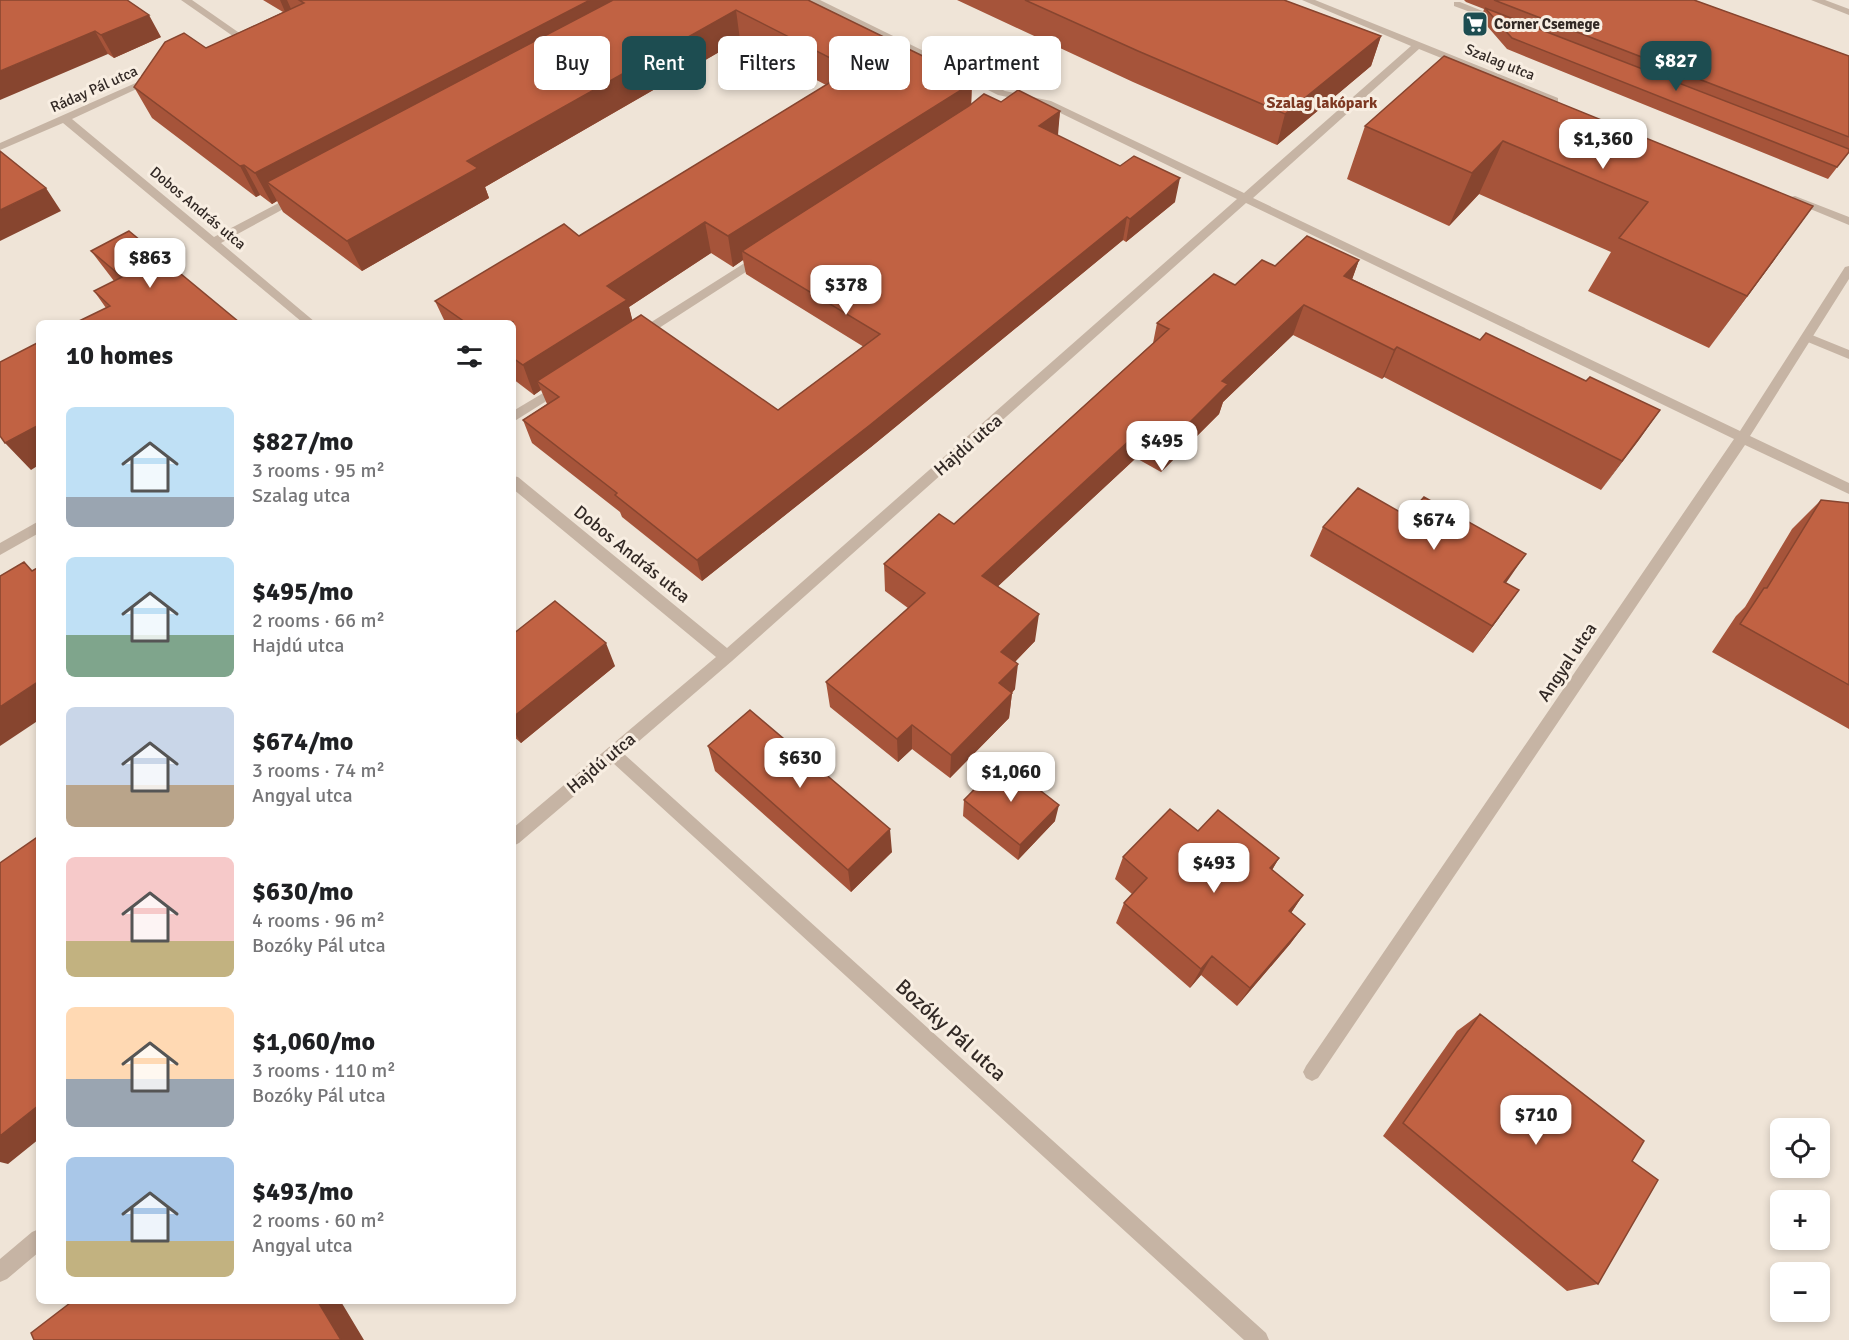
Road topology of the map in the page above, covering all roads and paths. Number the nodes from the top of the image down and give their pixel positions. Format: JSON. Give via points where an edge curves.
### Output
{"nodes":[{"id":1,"x":186,"y":0,"type":"edge"},
{"id":2,"x":813,"y":0,"type":"edge"},
{"id":3,"x":1306,"y":0,"type":"edge"},
{"id":4,"x":1816,"y":0,"type":"edge"},
{"id":5,"x":1457,"y":4,"type":"dead end"},
{"id":6,"x":1849,"y":12,"type":"edge"},
{"id":7,"x":1506,"y":23,"type":"edge"},
{"id":8,"x":232,"y":44,"type":"edge"},
{"id":9,"x":1419,"y":45,"type":"junction"},
{"id":10,"x":159,"y":76,"type":"edge"},
{"id":11,"x":1562,"y":104,"type":"edge"},
{"id":12,"x":65,"y":119,"type":"junction"},
{"id":13,"x":0,"y":147,"type":"edge"},
{"id":14,"x":308,"y":191,"type":"edge"},
{"id":15,"x":1783,"y":194,"type":"edge"},
{"id":16,"x":1246,"y":199,"type":"junction"},
{"id":17,"x":1849,"y":221,"type":"edge"},
{"id":18,"x":213,"y":242,"type":"junction"},
{"id":19,"x":773,"y":249,"type":"edge"},
{"id":20,"x":1849,"y":270,"type":"edge"},
{"id":21,"x":307,"y":320,"type":"edge"},
{"id":22,"x":1807,"y":337,"type":"junction"},
{"id":23,"x":623,"y":346,"type":"edge"},
{"id":24,"x":1849,"y":355,"type":"edge"},
{"id":25,"x":573,"y":378,"type":"edge"},
{"id":26,"x":516,"y":415,"type":"edge"},
{"id":27,"x":1743,"y":437,"type":"junction"},
{"id":28,"x":516,"y":483,"type":"edge"},
{"id":29,"x":1849,"y":489,"type":"edge"},
{"id":30,"x":36,"y":528,"type":"edge"},
{"id":31,"x":0,"y":550,"type":"edge"},
{"id":32,"x":727,"y":657,"type":"junction"},
{"id":33,"x":612,"y":753,"type":"junction"},
{"id":34,"x":516,"y":835,"type":"edge"},
{"id":35,"x":1312,"y":1072,"type":"dead end"},
{"id":36,"x":36,"y":1242,"type":"edge"},
{"id":37,"x":0,"y":1272,"type":"edge"},
{"id":38,"x":1259,"y":1340,"type":"edge"}],
"edges":[{"from":1,"to":8,"type":"street","via":[[248,37]]},
{"from":2,"to":16,"type":"street","via":[[998,96],[1047,103]]},
{"from":3,"to":9,"type":"street","name":"Szalag utca"},
{"from":4,"to":6,"type":"street"},
{"from":5,"to":7,"type":"street"},
{"from":9,"to":11,"type":"street","name":"Szalag utca"},
{"from":9,"to":16,"type":"street","name":"Hajdú utca"},
{"from":10,"to":12,"type":"street","name":"Ráday Pál utca"},
{"from":12,"to":13,"type":"street","name":"Ráday Pál utca"},
{"from":12,"to":18,"type":"street","name":"Dobos András utca"},
{"from":14,"to":18,"type":"street"},
{"from":15,"to":17,"type":"street"},
{"from":16,"to":27,"type":"street"},
{"from":16,"to":32,"type":"street","name":"Hajdú utca"},
{"from":18,"to":21,"type":"street","name":"Dobos András utca"},
{"from":19,"to":23,"type":"street"},
{"from":20,"to":22,"type":"street","name":"Angyal utca"},
{"from":22,"to":24,"type":"street"},
{"from":22,"to":27,"type":"street","name":"Angyal utca"},
{"from":25,"to":26,"type":"street"},
{"from":27,"to":29,"type":"street"},
{"from":27,"to":35,"type":"street","name":"Angyal utca"},
{"from":28,"to":32,"type":"street","name":"Dobos András utca"},
{"from":30,"to":31,"type":"street"},
{"from":32,"to":33,"type":"street","name":"Hajdú utca"},
{"from":33,"to":34,"type":"street","name":"Hajdú utca"},
{"from":33,"to":38,"type":"street","name":"Bozóky Pál utca"},
{"from":36,"to":37,"type":"street"}]}
